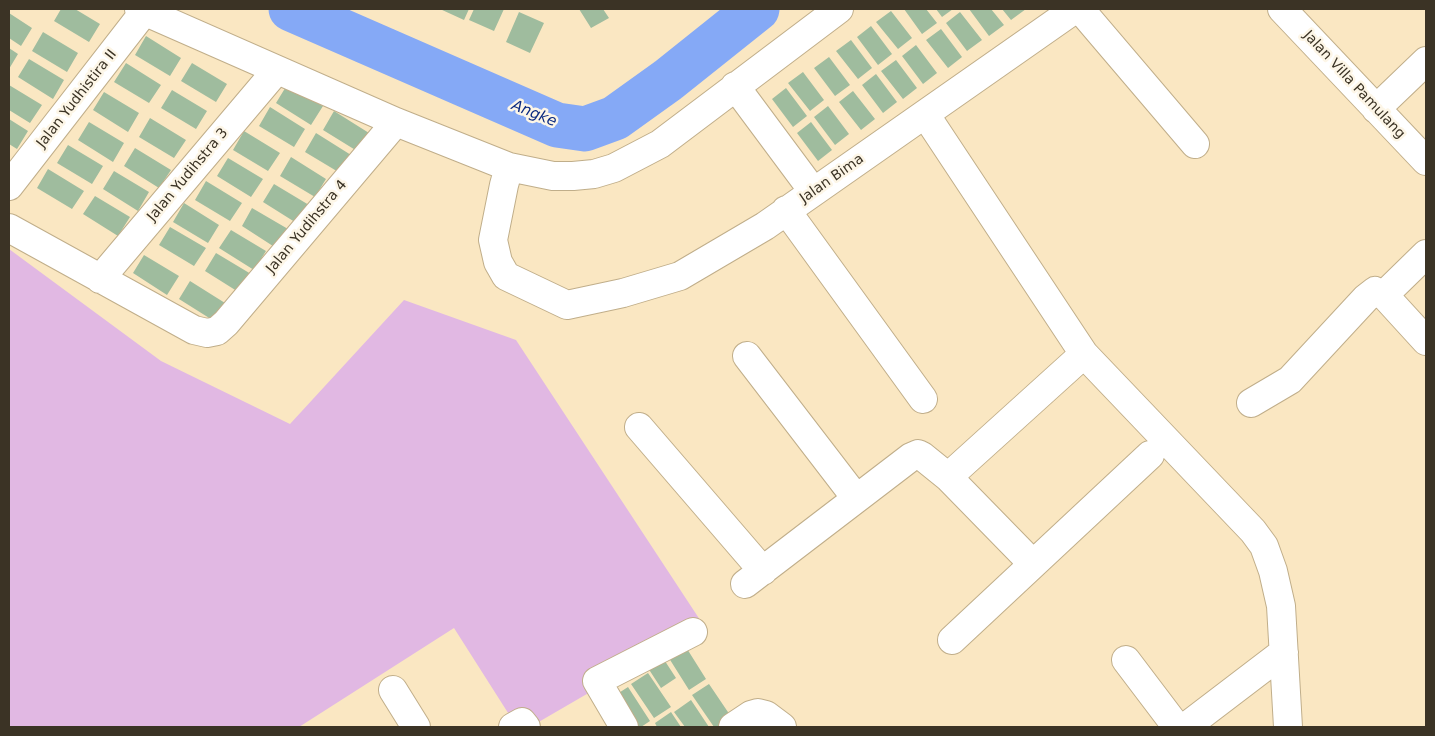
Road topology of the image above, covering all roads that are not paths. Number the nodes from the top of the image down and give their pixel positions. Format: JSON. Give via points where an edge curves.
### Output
{"nodes":[{"id":1,"x":839,"y":9,"type":"edge"},
{"id":2,"x":1075,"y":9,"type":"edge"},
{"id":3,"x":1080,"y":9,"type":"edge"},
{"id":4,"x":1282,"y":9,"type":"edge"},
{"id":5,"x":142,"y":10,"type":"edge"},
{"id":6,"x":1426,"y":61,"type":"edge"},
{"id":7,"x":276,"y":70,"type":"junction"},
{"id":8,"x":734,"y":86,"type":"junction"},
{"id":9,"x":1376,"y":109,"type":"junction"},
{"id":10,"x":924,"y":114,"type":"junction"},
{"id":11,"x":396,"y":122,"type":"junction"},
{"id":12,"x":1195,"y":144,"type":"dead end"},
{"id":13,"x":1426,"y":161,"type":"edge"},
{"id":14,"x":509,"y":167,"type":"junction"},
{"id":15,"x":9,"y":186,"type":"edge"},
{"id":16,"x":813,"y":191,"type":"junction"},
{"id":17,"x":786,"y":210,"type":"junction"},
{"id":18,"x":9,"y":228,"type":"edge"},
{"id":19,"x":1426,"y":254,"type":"edge"},
{"id":20,"x":100,"y":279,"type":"junction"},
{"id":21,"x":1384,"y":296,"type":"junction"},
{"id":22,"x":1426,"y":341,"type":"edge"},
{"id":23,"x":1084,"y":354,"type":"junction"},
{"id":24,"x":747,"y":356,"type":"dead end"},
{"id":25,"x":923,"y":399,"type":"dead end"},
{"id":26,"x":1251,"y":403,"type":"dead end"},
{"id":27,"x":639,"y":427,"type":"dead end"},
{"id":28,"x":1150,"y":455,"type":"dead end"},
{"id":29,"x":948,"y":477,"type":"junction"},
{"id":30,"x":856,"y":498,"type":"junction"},
{"id":31,"x":1033,"y":564,"type":"junction"},
{"id":32,"x":694,"y":632,"type":"dead end"},
{"id":33,"x":952,"y":640,"type":"dead end"},
{"id":34,"x":1284,"y":652,"type":"junction"},
{"id":35,"x":1126,"y":660,"type":"dead end"},
{"id":36,"x":393,"y":690,"type":"dead end"},
{"id":37,"x":416,"y":727,"type":"edge"},
{"id":38,"x":513,"y":727,"type":"edge"},
{"id":39,"x":526,"y":727,"type":"edge"},
{"id":40,"x":624,"y":727,"type":"edge"},
{"id":41,"x":733,"y":727,"type":"edge"},
{"id":42,"x":782,"y":727,"type":"edge"},
{"id":43,"x":1182,"y":727,"type":"edge"},
{"id":44,"x":1288,"y":727,"type":"edge"}],
"edges":[{"from":1,"to":8,"type":"street"},
{"from":2,"to":10,"type":"street","name":"Jalan Bima"},
{"from":3,"to":12,"type":"street"},
{"from":4,"to":9,"type":"street","name":"Jalan Villa Pamulang"},
{"from":5,"to":7,"type":"street"},
{"from":5,"to":15,"type":"street","name":"Jalan Yudhistira II"},
{"from":6,"to":9,"type":"street"},
{"from":7,"to":11,"type":"street"},
{"from":7,"to":20,"type":"street","name":"Jalan Yudihstra 3"},
{"from":8,"to":14,"type":"street","via":[[660,144],[614,168],[573,176],[546,175]]},
{"from":8,"to":16,"type":"street"},
{"from":9,"to":13,"type":"street","name":"Jalan Villa Pamulang"},
{"from":10,"to":16,"type":"street","name":"Jalan Bima"},
{"from":10,"to":23,"type":"street"},
{"from":11,"to":14,"type":"street"},
{"from":11,"to":20,"type":"street","name":"Jalan Yudihstra 4","via":[[217,331],[194,330]]},
{"from":14,"to":17,"type":"street","name":"Jalan Bima","via":[[493,240],[498,262],[506,276],[567,305],[680,276]]},
{"from":16,"to":17,"type":"street","name":"Jalan Bima"},
{"from":17,"to":25,"type":"street"},
{"from":18,"to":20,"type":"street"},
{"from":19,"to":21,"type":"street"},
{"from":21,"to":22,"type":"street"},
{"from":21,"to":26,"type":"street","via":[[1375,291],[1366,298],[1290,380]]},
{"from":23,"to":29,"type":"street"},
{"from":23,"to":34,"type":"street","via":[[1264,546],[1281,606]]},
{"from":24,"to":30,"type":"street"},
{"from":27,"to":30,"type":"street","via":[[754,577]]},
{"from":28,"to":31,"type":"street"},
{"from":29,"to":30,"type":"street","via":[[918,454]]},
{"from":29,"to":31,"type":"street"},
{"from":31,"to":33,"type":"street"},
{"from":32,"to":40,"type":"street","via":[[597,681]]},
{"from":34,"to":43,"type":"street"},
{"from":34,"to":44,"type":"street"},
{"from":35,"to":43,"type":"street","via":[[1176,726]]},
{"from":36,"to":37,"type":"street"},
{"from":38,"to":39,"type":"street","via":[[522,722]]},
{"from":41,"to":42,"type":"street","via":[[758,713]]}]}
